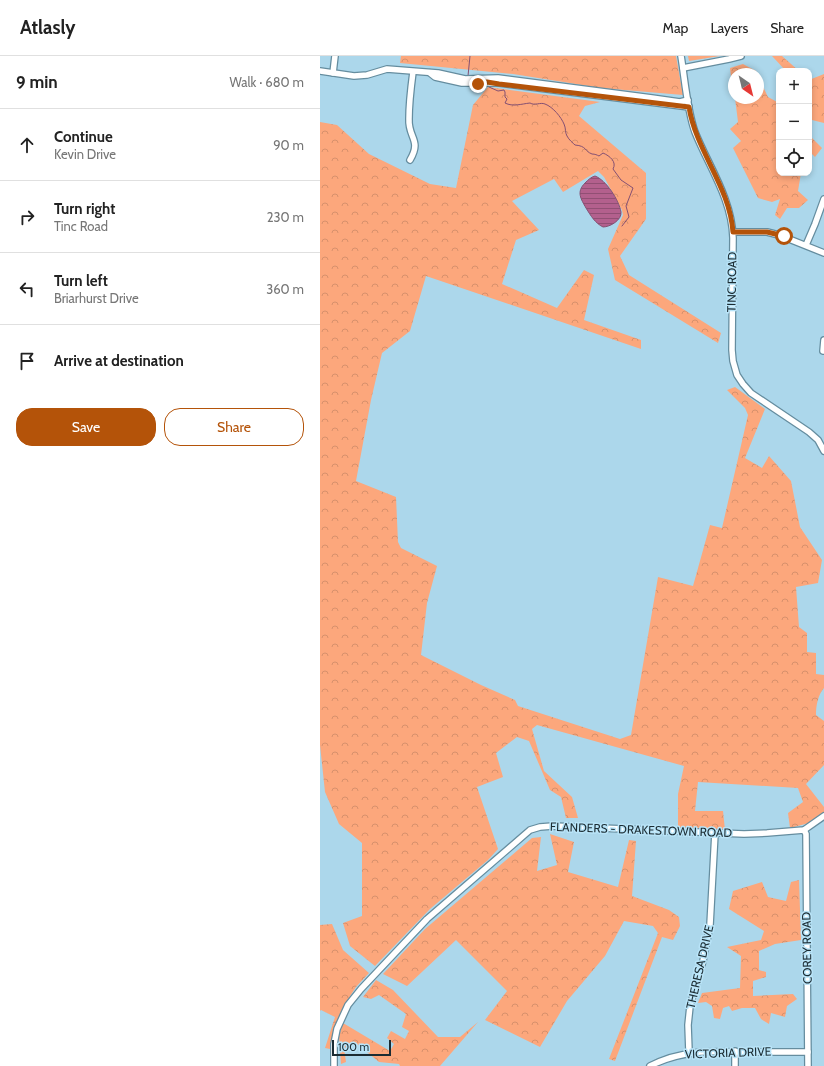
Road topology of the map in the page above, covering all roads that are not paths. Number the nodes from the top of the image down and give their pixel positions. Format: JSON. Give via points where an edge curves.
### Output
{"nodes":[{"id":1,"x":335,"y":56,"type":"edge"},
{"id":2,"x":681,"y":56,"type":"edge"},
{"id":3,"x":741,"y":56,"type":"edge"},
{"id":4,"x":683,"y":68,"type":"junction"},
{"id":5,"x":320,"y":71,"type":"edge"},
{"id":6,"x":413,"y":72,"type":"junction"},
{"id":7,"x":333,"y":73,"type":"junction"},
{"id":8,"x":429,"y":73,"type":"junction"},
{"id":9,"x":688,"y":100,"type":"junction"},
{"id":10,"x":689,"y":107,"type":"junction"},
{"id":11,"x":410,"y":160,"type":"dead end"},
{"id":12,"x":824,"y":199,"type":"edge"},
{"id":13,"x":733,"y":232,"type":"junction"},
{"id":14,"x":806,"y":245,"type":"junction"},
{"id":15,"x":824,"y":253,"type":"edge"},
{"id":16,"x":824,"y":340,"type":"edge"},
{"id":17,"x":823,"y":352,"type":"dead end"},
{"id":18,"x":824,"y":451,"type":"edge"},
{"id":19,"x":824,"y":816,"type":"edge"},
{"id":20,"x":804,"y":830,"type":"junction"},
{"id":21,"x":715,"y":833,"type":"junction"},
{"id":22,"x":736,"y":1051,"type":"junction"},
{"id":23,"x":688,"y":1052,"type":"junction"},
{"id":24,"x":808,"y":1052,"type":"junction"},
{"id":25,"x":334,"y":1066,"type":"edge"},
{"id":26,"x":650,"y":1066,"type":"edge"},
{"id":27,"x":735,"y":1066,"type":"edge"},
{"id":28,"x":808,"y":1066,"type":"edge"}],
"edges":[{"from":1,"to":7,"type":"street"},
{"from":2,"to":4,"type":"street","name":"TINC ROAD"},
{"from":3,"to":4,"type":"street"},
{"from":4,"to":9,"type":"street","name":"TINC ROAD"},
{"from":5,"to":7,"type":"street"},
{"from":6,"to":7,"type":"street","via":[[387,70],[362,76]]},
{"from":6,"to":8,"type":"street"},
{"from":6,"to":11,"type":"street","via":[[408,120],[416,146]]},
{"from":8,"to":9,"type":"street","via":[[438,72],[472,79],[498,78],[680,102]]},
{"from":8,"to":10,"type":"street","via":[[435,77],[462,83],[499,84]]},
{"from":9,"to":10,"type":"street","name":"TINC ROAD"},
{"from":10,"to":13,"type":"street","name":"TINC ROAD","via":[[696,133],[727,203]]},
{"from":12,"to":14,"type":"street"},
{"from":13,"to":14,"type":"street","via":[[767,232]]},
{"from":13,"to":18,"type":"street","name":"TINC ROAD","via":[[732,350],[737,375],[751,393],[809,432],[818,440]]},
{"from":14,"to":15,"type":"street"},
{"from":16,"to":17,"type":"street"},
{"from":19,"to":20,"type":"street"},
{"from":20,"to":21,"type":"street","name":"FLANDERS - DRAKESTOWN ROAD"},
{"from":20,"to":24,"type":"street","name":"COREY ROAD"},
{"from":21,"to":23,"type":"street","name":"THERESA DRIVE","via":[[710,926],[690,1006]]},
{"from":21,"to":25,"type":"street","name":"FLANDERS - DRAKESTOWN ROAD","via":[[553,826],[530,830],[427,919],[357,993],[348,1005],[337,1029]]},
{"from":22,"to":23,"type":"street","name":"VICTORIA DRIVE"},
{"from":22,"to":24,"type":"street","name":"VICTORIA DRIVE"},
{"from":22,"to":27,"type":"street"},
{"from":23,"to":26,"type":"street","name":"VICTORIA DRIVE"},
{"from":24,"to":28,"type":"street","name":"COREY ROAD"}]}
